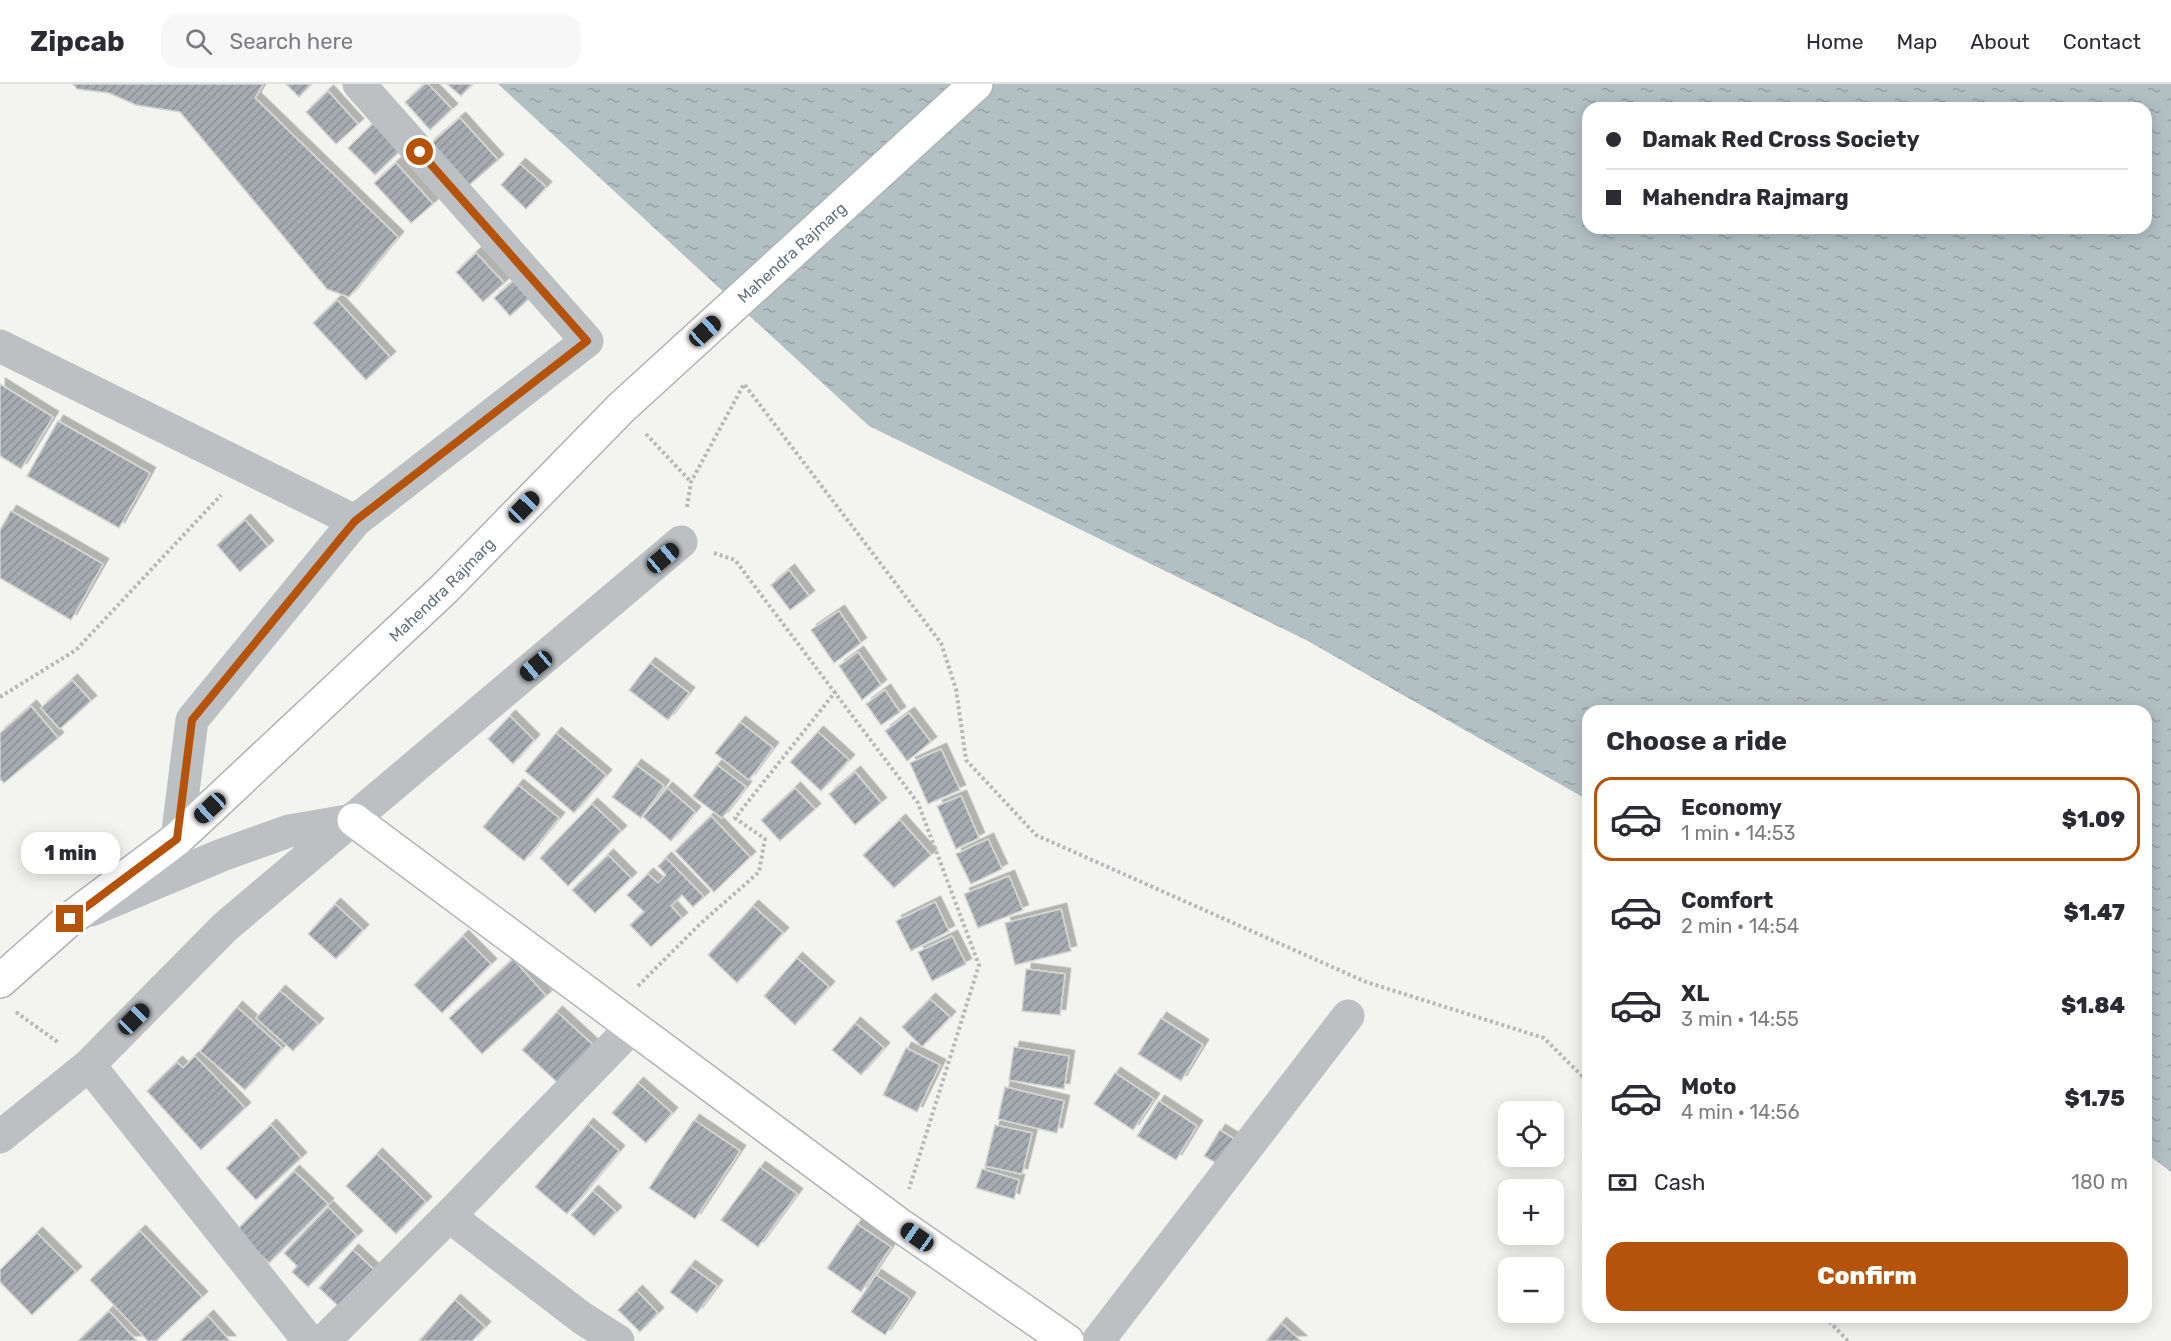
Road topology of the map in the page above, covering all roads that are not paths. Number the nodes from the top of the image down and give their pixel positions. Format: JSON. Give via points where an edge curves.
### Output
{"nodes":[{"id":1,"x":359,"y":84,"type":"edge"},
{"id":2,"x":976,"y":84,"type":"edge"},
{"id":3,"x":0,"y":346,"type":"edge"},
{"id":4,"x":355,"y":521,"type":"junction"},
{"id":5,"x":681,"y":542,"type":"road end"},
{"id":6,"x":354,"y":820,"type":"junction"},
{"id":7,"x":177,"y":839,"type":"junction"},
{"id":8,"x":70,"y":919,"type":"junction"},
{"id":9,"x":4,"y":994,"type":"edge"},
{"id":10,"x":1348,"y":1016,"type":"dead end"},
{"id":11,"x":622,"y":1019,"type":"junction"},
{"id":12,"x":88,"y":1065,"type":"junction"},
{"id":13,"x":0,"y":1137,"type":"edge"},
{"id":14,"x":449,"y":1216,"type":"junction"},
{"id":15,"x":309,"y":1341,"type":"edge"},
{"id":16,"x":324,"y":1341,"type":"edge"},
{"id":17,"x":618,"y":1341,"type":"edge"},
{"id":18,"x":1067,"y":1341,"type":"edge"},
{"id":19,"x":1098,"y":1341,"type":"edge"}],
"edges":[{"from":1,"to":4,"type":"street","via":[[587,341]]},
{"from":2,"to":7,"type":"main road","name":"Mahendra Rajmarg","via":[[621,408],[444,589]]},
{"from":3,"to":4,"type":"street"},
{"from":4,"to":7,"type":"street","via":[[192,720]]},
{"from":5,"to":6,"type":"street"},
{"from":6,"to":8,"type":"street","via":[[289,831]]},
{"from":6,"to":11,"type":"main road"},
{"from":6,"to":12,"type":"street","via":[[225,927]]},
{"from":7,"to":8,"type":"main road","name":"Mahendra Rajmarg"},
{"from":8,"to":9,"type":"main road","name":"Mahendra Rajmarg"},
{"from":10,"to":19,"type":"street"},
{"from":11,"to":14,"type":"street"},
{"from":11,"to":18,"type":"main road","via":[[898,1224]]},
{"from":12,"to":13,"type":"street"},
{"from":12,"to":15,"type":"street"},
{"from":14,"to":16,"type":"street"},
{"from":14,"to":17,"type":"street"}]}
